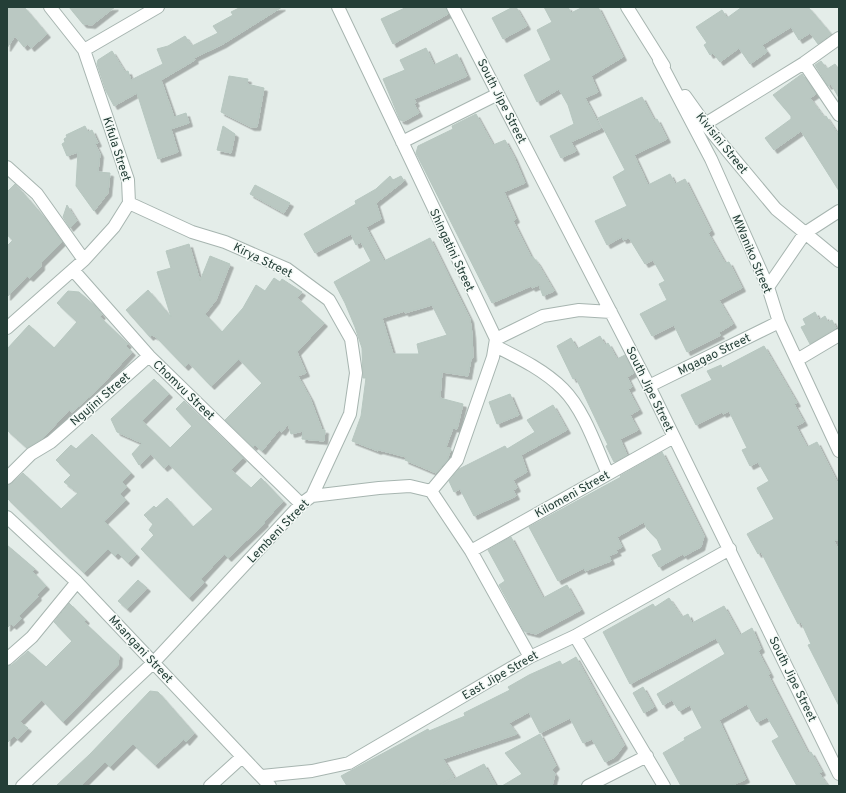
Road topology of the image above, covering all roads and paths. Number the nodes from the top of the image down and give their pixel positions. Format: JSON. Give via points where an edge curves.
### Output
{"nodes":[{"id":1,"x":50,"y":7,"type":"edge"},
{"id":2,"x":158,"y":7,"type":"edge"},
{"id":3,"x":338,"y":7,"type":"edge"},
{"id":4,"x":453,"y":7,"type":"edge"},
{"id":5,"x":627,"y":7,"type":"edge"},
{"id":6,"x":839,"y":38,"type":"edge"},
{"id":7,"x":84,"y":50,"type":"junction"},
{"id":8,"x":659,"y":60,"type":"junction"},
{"id":9,"x":804,"y":63,"type":"junction"},
{"id":10,"x":498,"y":94,"type":"junction"},
{"id":11,"x":839,"y":115,"type":"edge"},
{"id":12,"x":705,"y":124,"type":"junction"},
{"id":13,"x":402,"y":142,"type":"junction"},
{"id":14,"x":7,"y":167,"type":"edge"},
{"id":15,"x":129,"y":203,"type":"junction"},
{"id":16,"x":839,"y":211,"type":"edge"},
{"id":17,"x":805,"y":234,"type":"junction"},
{"id":18,"x":84,"y":260,"type":"junction"},
{"id":19,"x":839,"y":261,"type":"edge"},
{"id":20,"x":73,"y":270,"type":"junction"},
{"id":21,"x":768,"y":287,"type":"junction"},
{"id":22,"x":611,"y":312,"type":"junction"},
{"id":23,"x":779,"y":322,"type":"junction"},
{"id":24,"x":7,"y":328,"type":"edge"},
{"id":25,"x":839,"y":335,"type":"edge"},
{"id":26,"x":496,"y":342,"type":"junction"},
{"id":27,"x":149,"y":356,"type":"junction"},
{"id":28,"x":797,"y":360,"type":"junction"},
{"id":29,"x":649,"y":386,"type":"junction"},
{"id":30,"x":674,"y":437,"type":"junction"},
{"id":31,"x":839,"y":451,"type":"edge"},
{"id":32,"x":608,"y":474,"type":"junction"},
{"id":33,"x":7,"y":478,"type":"edge"},
{"id":34,"x":431,"y":491,"type":"junction"},
{"id":35,"x":312,"y":496,"type":"junction"},
{"id":36,"x":301,"y":504,"type":"junction"},
{"id":37,"x":7,"y":517,"type":"edge"},
{"id":38,"x":730,"y":549,"type":"junction"},
{"id":39,"x":471,"y":550,"type":"junction"},
{"id":40,"x":77,"y":582,"type":"junction"},
{"id":41,"x":575,"y":636,"type":"junction"},
{"id":42,"x":530,"y":657,"type":"junction"},
{"id":43,"x":7,"y":659,"type":"edge"},
{"id":44,"x":154,"y":662,"type":"junction"},
{"id":45,"x":647,"y":756,"type":"junction"},
{"id":46,"x":242,"y":757,"type":"junction"},
{"id":47,"x":839,"y":774,"type":"edge"},
{"id":48,"x":262,"y":776,"type":"junction"},
{"id":49,"x":22,"y":786,"type":"edge"},
{"id":50,"x":210,"y":786,"type":"edge"},
{"id":51,"x":270,"y":786,"type":"edge"},
{"id":52,"x":588,"y":786,"type":"edge"},
{"id":53,"x":664,"y":786,"type":"edge"}],
"edges":[{"from":1,"to":7,"type":"street","name":"Kifula Street"},
{"from":2,"to":7,"type":"street"},
{"from":3,"to":13,"type":"street","name":"Shingatini Street"},
{"from":4,"to":10,"type":"street","name":"South Jipe Street"},
{"from":5,"to":8,"type":"street","name":"Kivisini Street"},
{"from":6,"to":9,"type":"street"},
{"from":7,"to":15,"type":"street","name":"Kifula Street","via":[[128,180]]},
{"from":8,"to":12,"type":"street","name":"Kivisini Street"},
{"from":8,"to":21,"type":"street","name":"MWaniko Street","via":[[711,159]]},
{"from":9,"to":11,"type":"street"},
{"from":9,"to":12,"type":"street"},
{"from":10,"to":13,"type":"street"},
{"from":10,"to":22,"type":"street","name":"South Jipe Street"},
{"from":12,"to":17,"type":"street","name":"Kivisini Street","via":[[776,209]]},
{"from":13,"to":26,"type":"street","name":"Shingatini Street"},
{"from":14,"to":18,"type":"street","via":[[37,194]]},
{"from":15,"to":18,"type":"street","via":[[114,227]]},
{"from":15,"to":35,"type":"street","name":"Kirya Street","via":[[192,232],[225,242],[287,269],[329,300],[351,339],[356,373],[350,414]]},
{"from":16,"to":17,"type":"street"},
{"from":17,"to":19,"type":"street","name":"Kivisini Street"},
{"from":17,"to":21,"type":"street"},
{"from":18,"to":20,"type":"street"},
{"from":20,"to":24,"type":"street"},
{"from":20,"to":27,"type":"street","name":"Chomvu Street"},
{"from":21,"to":23,"type":"street","name":"MWaniko Street"},
{"from":22,"to":26,"type":"street","via":[[579,310],[543,316]]},
{"from":22,"to":29,"type":"street","name":"South Jipe Street"},
{"from":23,"to":28,"type":"street","name":"MWaniko Street"},
{"from":23,"to":29,"type":"street","name":"Mgagao Street"},
{"from":25,"to":28,"type":"street"},
{"from":26,"to":32,"type":"street","via":[[564,390],[582,417]]},
{"from":26,"to":34,"type":"street","via":[[457,460]]},
{"from":27,"to":33,"type":"street","name":"Ngujini Street","via":[[51,442],[31,454]]},
{"from":27,"to":36,"type":"street","name":"Chomvu Street"},
{"from":28,"to":31,"type":"street","name":"MWaniko Street"},
{"from":29,"to":30,"type":"street","name":"South Jipe Street"},
{"from":30,"to":32,"type":"street","name":"Kilomeni Street"},
{"from":30,"to":38,"type":"street","name":"South Jipe Street"},
{"from":32,"to":39,"type":"street","name":"Kilomeni Street"},
{"from":34,"to":35,"type":"street","name":"Lembeni Street","via":[[410,486]]},
{"from":34,"to":39,"type":"street"},
{"from":35,"to":36,"type":"street","name":"Lembeni Street"},
{"from":36,"to":44,"type":"street","name":"Lembeni Street"},
{"from":37,"to":40,"type":"street","name":"Msangani Street"},
{"from":38,"to":41,"type":"street","name":"East Jipe Street"},
{"from":38,"to":47,"type":"street","name":"South Jipe Street"},
{"from":39,"to":42,"type":"street"},
{"from":40,"to":43,"type":"street","via":[[32,637]]},
{"from":40,"to":44,"type":"street","name":"Msangani Street"},
{"from":41,"to":42,"type":"street","name":"East Jipe Street"},
{"from":41,"to":45,"type":"street"},
{"from":42,"to":48,"type":"street","name":"East Jipe Street","via":[[349,763],[312,772]]},
{"from":44,"to":46,"type":"street","name":"Msangani Street"},
{"from":44,"to":49,"type":"street","name":"Lembeni Street"},
{"from":45,"to":52,"type":"street"},
{"from":45,"to":53,"type":"street"},
{"from":46,"to":48,"type":"street","name":"Msangani Street"},
{"from":46,"to":50,"type":"street"},
{"from":48,"to":51,"type":"street","name":"Msangani Street"}]}
